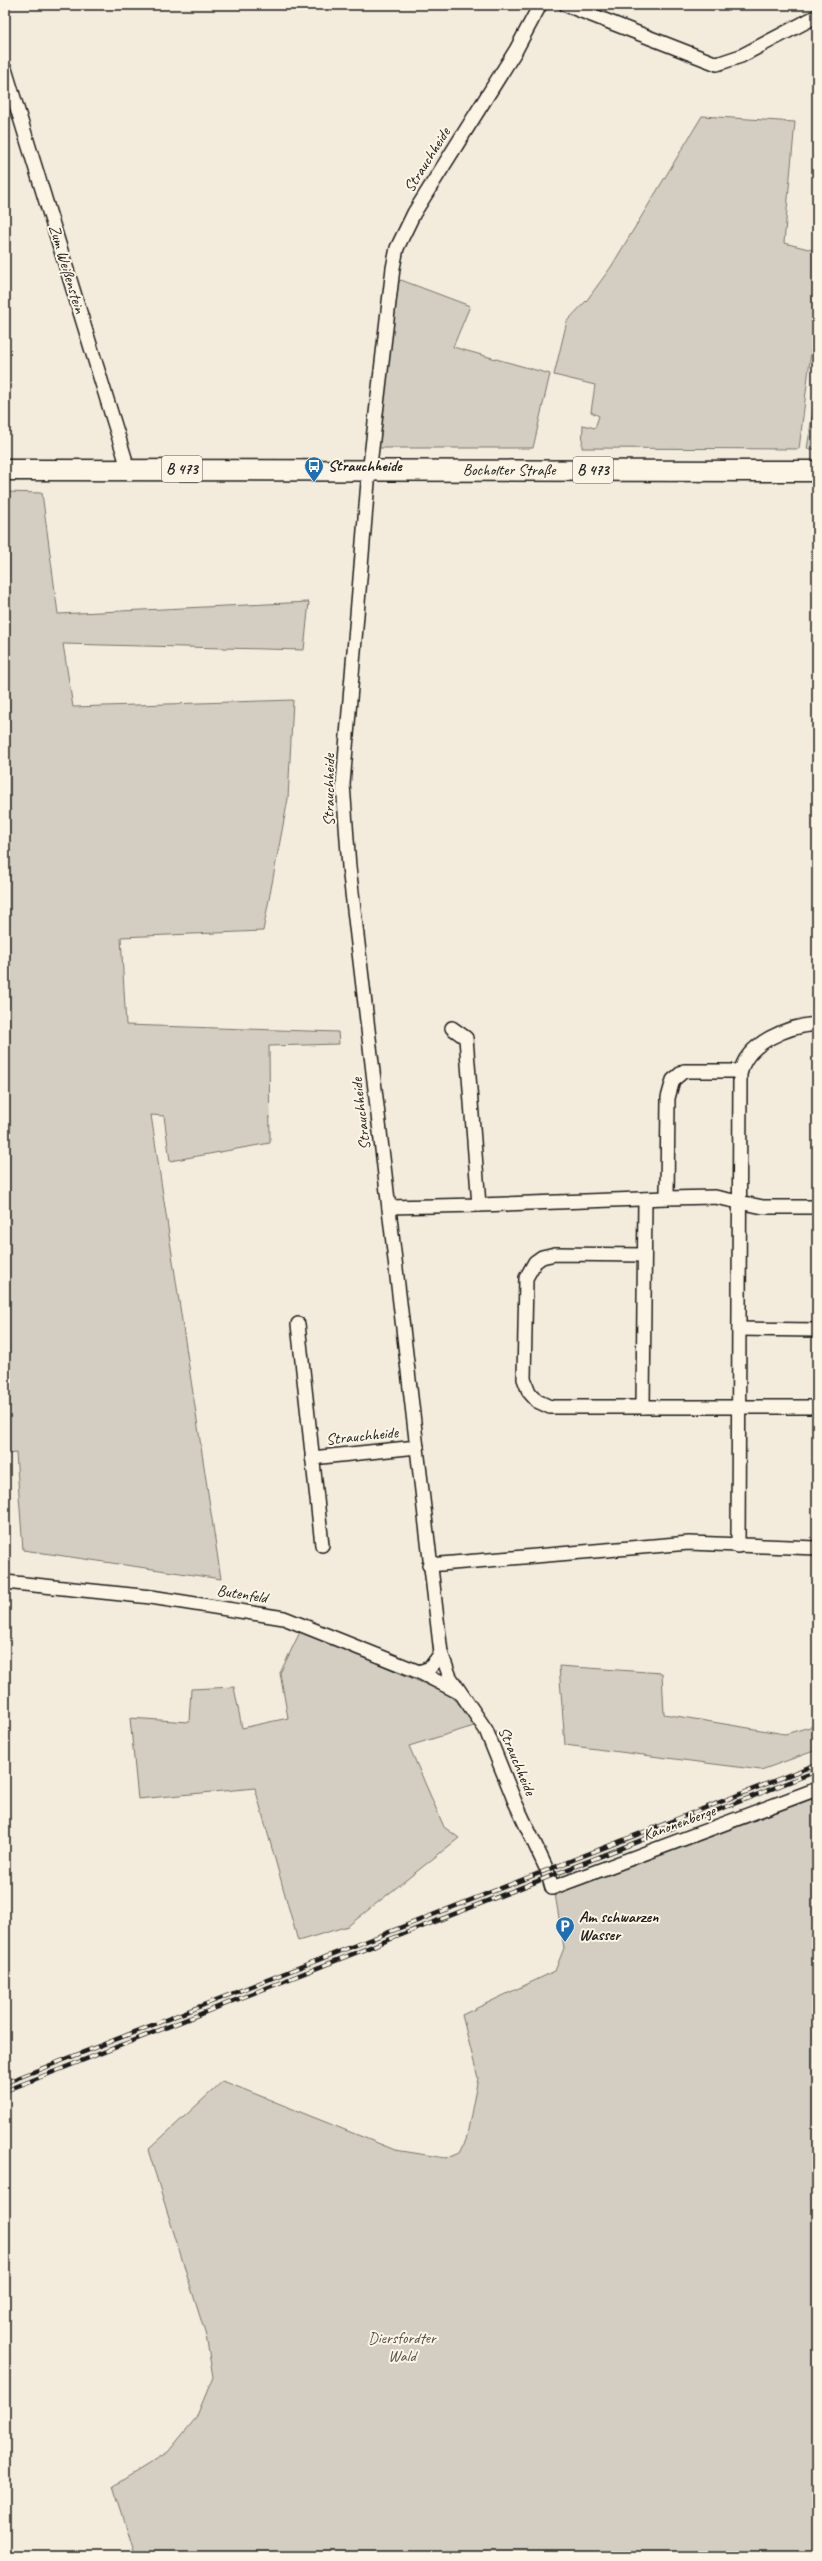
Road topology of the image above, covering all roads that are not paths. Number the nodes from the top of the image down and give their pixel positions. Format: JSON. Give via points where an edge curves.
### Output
{"nodes":[{"id":1,"x":540,"y":5,"type":"edge"},
{"id":2,"x":566,"y":5,"type":"edge"},
{"id":3,"x":817,"y":16,"type":"edge"},
{"id":4,"x":5,"y":69,"type":"edge"},
{"id":5,"x":5,"y":470,"type":"edge"},
{"id":6,"x":126,"y":470,"type":"junction"},
{"id":7,"x":365,"y":470,"type":"junction"},
{"id":8,"x":817,"y":471,"type":"edge"},
{"id":9,"x":817,"y":1024,"type":"edge"},
{"id":10,"x":452,"y":1028,"type":"dead end"},
{"id":11,"x":741,"y":1071,"type":"junction"},
{"id":12,"x":667,"y":1198,"type":"junction"},
{"id":13,"x":645,"y":1199,"type":"junction"},
{"id":14,"x":739,"y":1203,"type":"junction"},
{"id":15,"x":479,"y":1205,"type":"junction"},
{"id":16,"x":389,"y":1207,"type":"junction"},
{"id":17,"x":817,"y":1207,"type":"edge"},
{"id":18,"x":644,"y":1255,"type":"junction"},
{"id":19,"x":298,"y":1324,"type":"dead end"},
{"id":20,"x":739,"y":1329,"type":"junction"},
{"id":21,"x":817,"y":1330,"type":"edge"},
{"id":22,"x":643,"y":1407,"type":"junction"},
{"id":23,"x":738,"y":1407,"type":"junction"},
{"id":24,"x":817,"y":1408,"type":"edge"},
{"id":25,"x":417,"y":1447,"type":"junction"},
{"id":26,"x":312,"y":1458,"type":"junction"},
{"id":27,"x":322,"y":1545,"type":"dead end"},
{"id":28,"x":738,"y":1546,"type":"junction"},
{"id":29,"x":817,"y":1548,"type":"edge"},
{"id":30,"x":429,"y":1564,"type":"junction"},
{"id":31,"x":5,"y":1582,"type":"edge"},
{"id":32,"x":441,"y":1653,"type":"junction"},
{"id":33,"x":419,"y":1672,"type":"junction"},
{"id":34,"x":460,"y":1693,"type":"junction"},
{"id":35,"x":817,"y":1789,"type":"edge"},
{"id":36,"x":552,"y":1888,"type":"joint"}],
"edges":[{"from":1,"to":7,"type":"street","name":"Strauchheide","via":[[516,50],[414,213],[397,248]]},
{"from":2,"to":3,"type":"street","via":[[717,64],[741,56]]},
{"from":4,"to":6,"type":"street","name":"Zum Weißenstein","via":[[125,458]]},
{"from":5,"to":6,"type":"main road","number":"B 473"},
{"from":6,"to":7,"type":"main road","number":"B 473"},
{"from":7,"to":8,"type":"main road","name":"Bocholter Straße","number":"B 473"},
{"from":7,"to":16,"type":"street","name":"Strauchheide","via":[[343,784],[349,867]]},
{"from":9,"to":11,"type":"street","via":[[792,1027],[769,1038],[750,1057]]},
{"from":10,"to":15,"type":"street","via":[[466,1038]]},
{"from":11,"to":12,"type":"street","via":[[684,1071],[673,1080],[668,1098]]},
{"from":11,"to":14,"type":"street"},
{"from":12,"to":13,"type":"street"},
{"from":12,"to":14,"type":"street","via":[[715,1197]]},
{"from":13,"to":15,"type":"street"},
{"from":13,"to":18,"type":"street"},
{"from":14,"to":17,"type":"street","via":[[764,1207]]},
{"from":14,"to":20,"type":"street"},
{"from":15,"to":16,"type":"street"},
{"from":16,"to":25,"type":"street","name":"Strauchheide"},
{"from":18,"to":22,"type":"street"},
{"from":18,"to":22,"type":"street","via":[[555,1254],[542,1257],[535,1262],[526,1278],[525,1341],[526,1385],[532,1396],[543,1404],[556,1407]]},
{"from":19,"to":26,"type":"street","name":"Strauchheide"},
{"from":20,"to":21,"type":"street"},
{"from":20,"to":23,"type":"street"},
{"from":22,"to":23,"type":"street"},
{"from":23,"to":24,"type":"street"},
{"from":23,"to":28,"type":"street"},
{"from":25,"to":26,"type":"street","name":"Strauchheide"},
{"from":25,"to":30,"type":"street","name":"Strauchheide"},
{"from":26,"to":27,"type":"street","name":"Strauchheide"},
{"from":28,"to":29,"type":"street"},
{"from":28,"to":30,"type":"street","via":[[689,1543]]},
{"from":30,"to":32,"type":"street","name":"Strauchheide"},
{"from":31,"to":33,"type":"street","name":"Butenfeld","via":[[151,1597],[284,1618]]},
{"from":32,"to":33,"type":"street","via":[[430,1668]]},
{"from":32,"to":34,"type":"street","name":"Strauchheide","via":[[450,1677]]},
{"from":33,"to":34,"type":"street","name":"Butenfeld"},
{"from":34,"to":36,"type":"street","name":"Strauchheide","via":[[486,1730],[515,1802],[547,1870]]},
{"from":35,"to":36,"type":"street","name":"Kanonenberge"}]}
